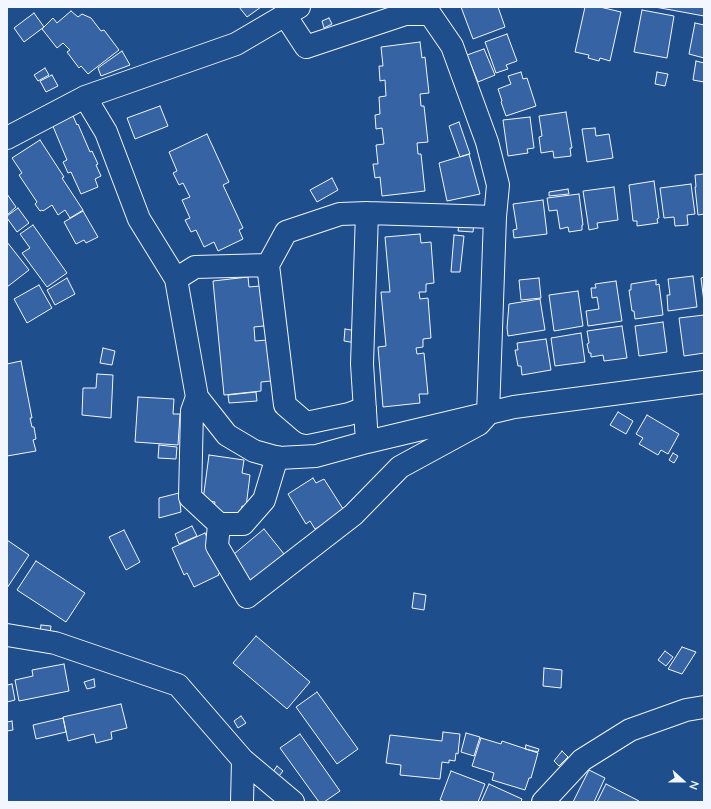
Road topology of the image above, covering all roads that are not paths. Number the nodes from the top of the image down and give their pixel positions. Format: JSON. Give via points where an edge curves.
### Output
{"nodes":[{"id":1,"x":292,"y":11,"type":"edge"},
{"id":2,"x":85,"y":97,"type":"junction"},
{"id":3,"x":7,"y":138,"type":"edge"},
{"id":4,"x":367,"y":213,"type":"junction"},
{"id":5,"x":495,"y":217,"type":"junction"},
{"id":6,"x":268,"y":265,"type":"junction"},
{"id":7,"x":176,"y":278,"type":"junction"},
{"id":8,"x":704,"y":382,"type":"edge"},
{"id":9,"x":197,"y":397,"type":"junction"},
{"id":10,"x":357,"y":411,"type":"junction"},
{"id":11,"x":488,"y":414,"type":"junction"},
{"id":12,"x":367,"y":442,"type":"junction"},
{"id":13,"x":277,"y":457,"type":"junction"},
{"id":14,"x":219,"y":524,"type":"junction"},
{"id":15,"x":7,"y":635,"type":"edge"},
{"id":16,"x":704,"y":706,"type":"edge"},
{"id":17,"x":243,"y":760,"type":"junction"},
{"id":18,"x":242,"y":802,"type":"edge"},
{"id":19,"x":293,"y":802,"type":"edge"},
{"id":20,"x":543,"y":802,"type":"edge"}],
"edges":[{"from":1,"to":2,"type":"street","via":[[236,44]]},
{"from":1,"to":5,"type":"street","via":[[306,46],[405,14],[430,14],[452,46],[487,142],[498,185]]},
{"from":2,"to":3,"type":"street"},
{"from":2,"to":7,"type":"street","via":[[106,132],[139,219]]},
{"from":4,"to":5,"type":"street"},
{"from":4,"to":6,"type":"street","via":[[340,214],[286,232]]},
{"from":4,"to":10,"type":"street","via":[[362,364]]},
{"from":5,"to":11,"type":"street"},
{"from":6,"to":7,"type":"street","via":[[195,267]]},
{"from":6,"to":10,"type":"street","via":[[285,405],[306,423]]},
{"from":7,"to":9,"type":"street"},
{"from":8,"to":11,"type":"street","via":[[514,407]]},
{"from":9,"to":13,"type":"street","via":[[227,435],[254,451]]},
{"from":9,"to":14,"type":"street","via":[[192,411],[190,497]]},
{"from":10,"to":12,"type":"street"},
{"from":11,"to":12,"type":"street"},
{"from":11,"to":14,"type":"street","via":[[479,424],[400,467],[353,515],[247,597],[217,546]]},
{"from":12,"to":13,"type":"street","via":[[316,456]]},
{"from":13,"to":14,"type":"street","via":[[264,500],[243,524]]},
{"from":15,"to":17,"type":"street","via":[[55,643],[178,685]]},
{"from":16,"to":20,"type":"street","via":[[630,730],[582,760]]},
{"from":17,"to":18,"type":"street"},
{"from":17,"to":19,"type":"street"}]}
